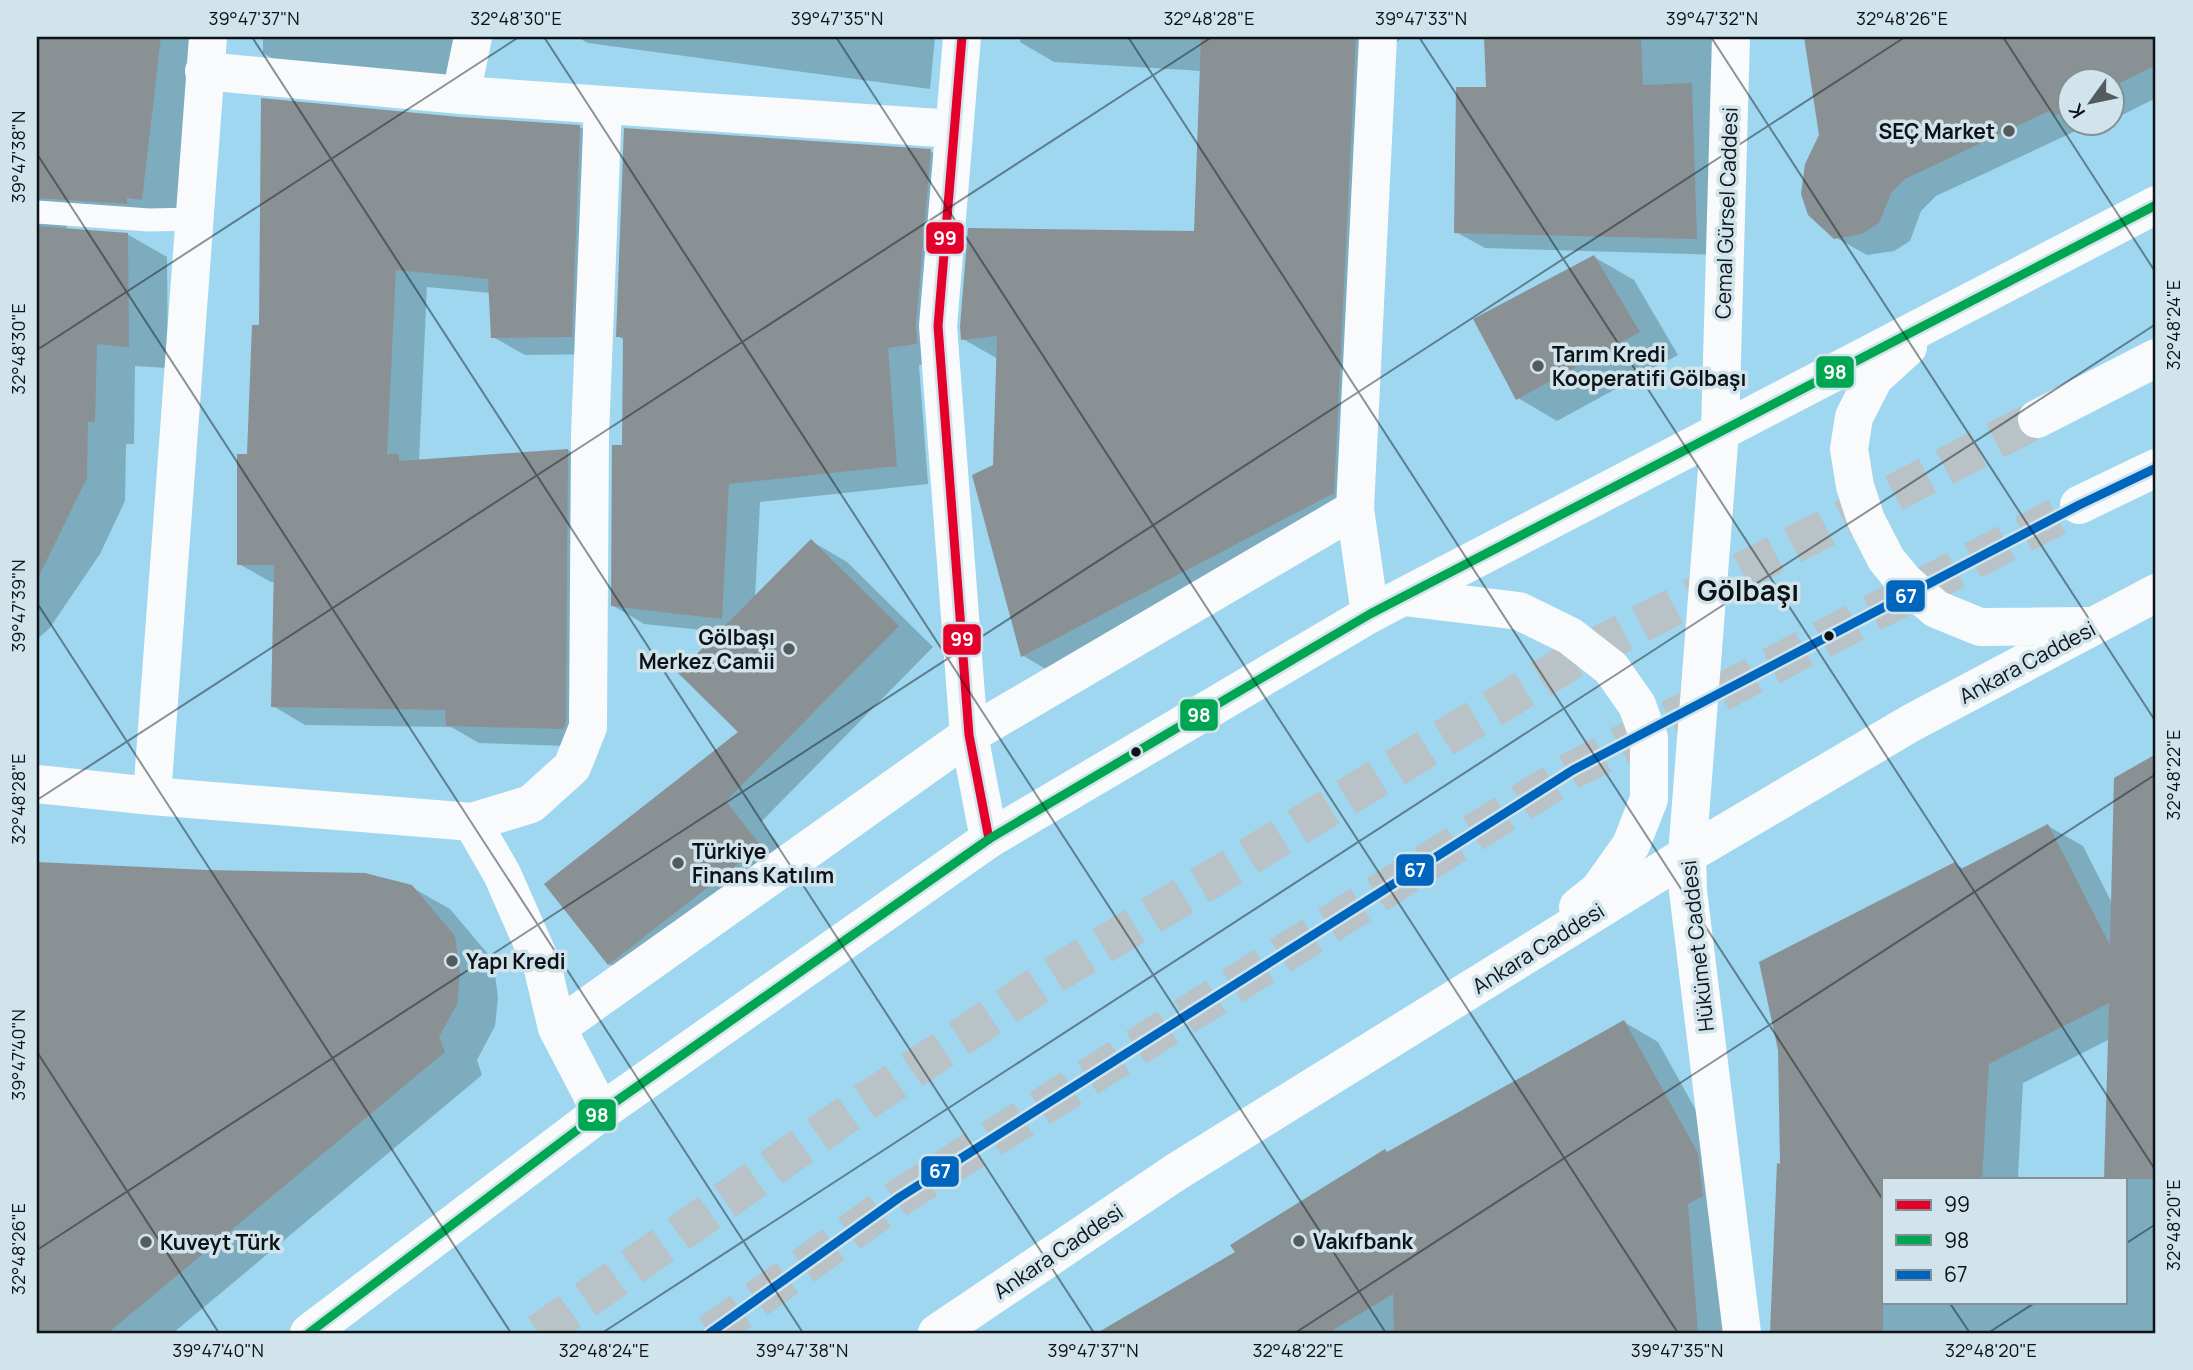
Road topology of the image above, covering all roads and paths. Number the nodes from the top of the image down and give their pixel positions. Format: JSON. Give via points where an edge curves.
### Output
{"nodes":[{"id":1,"x":473,"y":37,"type":"edge"},
{"id":2,"x":962,"y":37,"type":"edge"},
{"id":3,"x":1378,"y":37,"type":"edge"},
{"id":4,"x":1731,"y":37,"type":"edge"},
{"id":5,"x":206,"y":54,"type":"edge"},
{"id":6,"x":461,"y":95,"type":"junction"},
{"id":7,"x":603,"y":104,"type":"junction"},
{"id":8,"x":953,"y":129,"type":"junction"},
{"id":9,"x":2156,"y":205,"type":"edge"},
{"id":10,"x":37,"y":212,"type":"edge"},
{"id":11,"x":194,"y":219,"type":"junction"},
{"id":12,"x":1938,"y":319,"type":"junction"},
{"id":13,"x":2156,"y":358,"type":"edge"},
{"id":14,"x":2038,"y":419,"type":"tunnel mouth"},
{"id":15,"x":1720,"y":431,"type":"junction"},
{"id":16,"x":2156,"y":468,"type":"edge"},
{"id":17,"x":2079,"y":505,"type":"tunnel mouth"},
{"id":18,"x":1355,"y":509,"type":"junction"},
{"id":19,"x":2156,"y":593,"type":"edge"},
{"id":20,"x":1404,"y":597,"type":"junction"},
{"id":21,"x":1370,"y":614,"type":"junction"},
{"id":22,"x":2094,"y":626,"type":"junction"},
{"id":23,"x":969,"y":735,"type":"junction"},
{"id":24,"x":37,"y":784,"type":"edge"},
{"id":25,"x":152,"y":796,"type":"junction"},
{"id":26,"x":472,"y":822,"type":"junction"},
{"id":27,"x":989,"y":839,"type":"junction"},
{"id":28,"x":1687,"y":855,"type":"junction"},
{"id":29,"x":1498,"y":973,"type":"junction"},
{"id":30,"x":557,"y":1028,"type":"junction"},
{"id":31,"x":601,"y":1112,"type":"junction"},
{"id":32,"x":309,"y":1333,"type":"edge"},
{"id":33,"x":937,"y":1333,"type":"edge"},
{"id":34,"x":1742,"y":1333,"type":"edge"}],
"edges":[{"from":1,"to":6,"type":"main road"},
{"from":2,"to":8,"type":"main road"},
{"from":3,"to":18,"type":"main road"},
{"from":4,"to":15,"type":"main road","name":"Cemal Gürsel Caddesi"},
{"from":5,"to":6,"type":"main road"},
{"from":5,"to":11,"type":"main road"},
{"from":6,"to":7,"type":"main road"},
{"from":7,"to":8,"type":"main road"},
{"from":7,"to":26,"type":"main road","via":[[590,435],[588,727],[572,767],[531,804]]},
{"from":8,"to":23,"type":"main road","via":[[938,326]]},
{"from":9,"to":12,"type":"main road"},
{"from":10,"to":11,"type":"lane"},
{"from":11,"to":25,"type":"main road"},
{"from":12,"to":15,"type":"main road"},
{"from":12,"to":22,"type":"main road","via":[[1874,378],[1854,417],[1849,449],[1866,520],[1886,559],[1936,609],[1980,627]]},
{"from":13,"to":14,"type":"main road"},
{"from":15,"to":20,"type":"main road"},
{"from":15,"to":28,"type":"main road","name":"Hükümet Caddesi"},
{"from":16,"to":17,"type":"main road"},
{"from":18,"to":21,"type":"main road"},
{"from":18,"to":23,"type":"main road"},
{"from":19,"to":22,"type":"main road","name":"Ankara Caddesi"},
{"from":20,"to":21,"type":"main road"},
{"from":20,"to":29,"type":"main road","via":[[1519,611],[1570,636],[1611,668],[1637,705],[1649,738],[1649,799],[1631,845],[1599,890]]},
{"from":21,"to":27,"type":"main road"},
{"from":22,"to":28,"type":"main road","name":"Ankara Caddesi","via":[[1911,723]]},
{"from":23,"to":27,"type":"main road"},
{"from":23,"to":30,"type":"main road"},
{"from":24,"to":25,"type":"main road"},
{"from":25,"to":26,"type":"main road"},
{"from":26,"to":30,"type":"main road","via":[[502,874],[542,965]]},
{"from":27,"to":31,"type":"main road"},
{"from":28,"to":29,"type":"main road","name":"Ankara Caddesi"},
{"from":28,"to":34,"type":"main road","name":"Hükümet Caddesi"},
{"from":29,"to":33,"type":"main road","name":"Ankara Caddesi","via":[[1176,1172]]},
{"from":30,"to":31,"type":"main road"},
{"from":31,"to":32,"type":"main road"}]}
